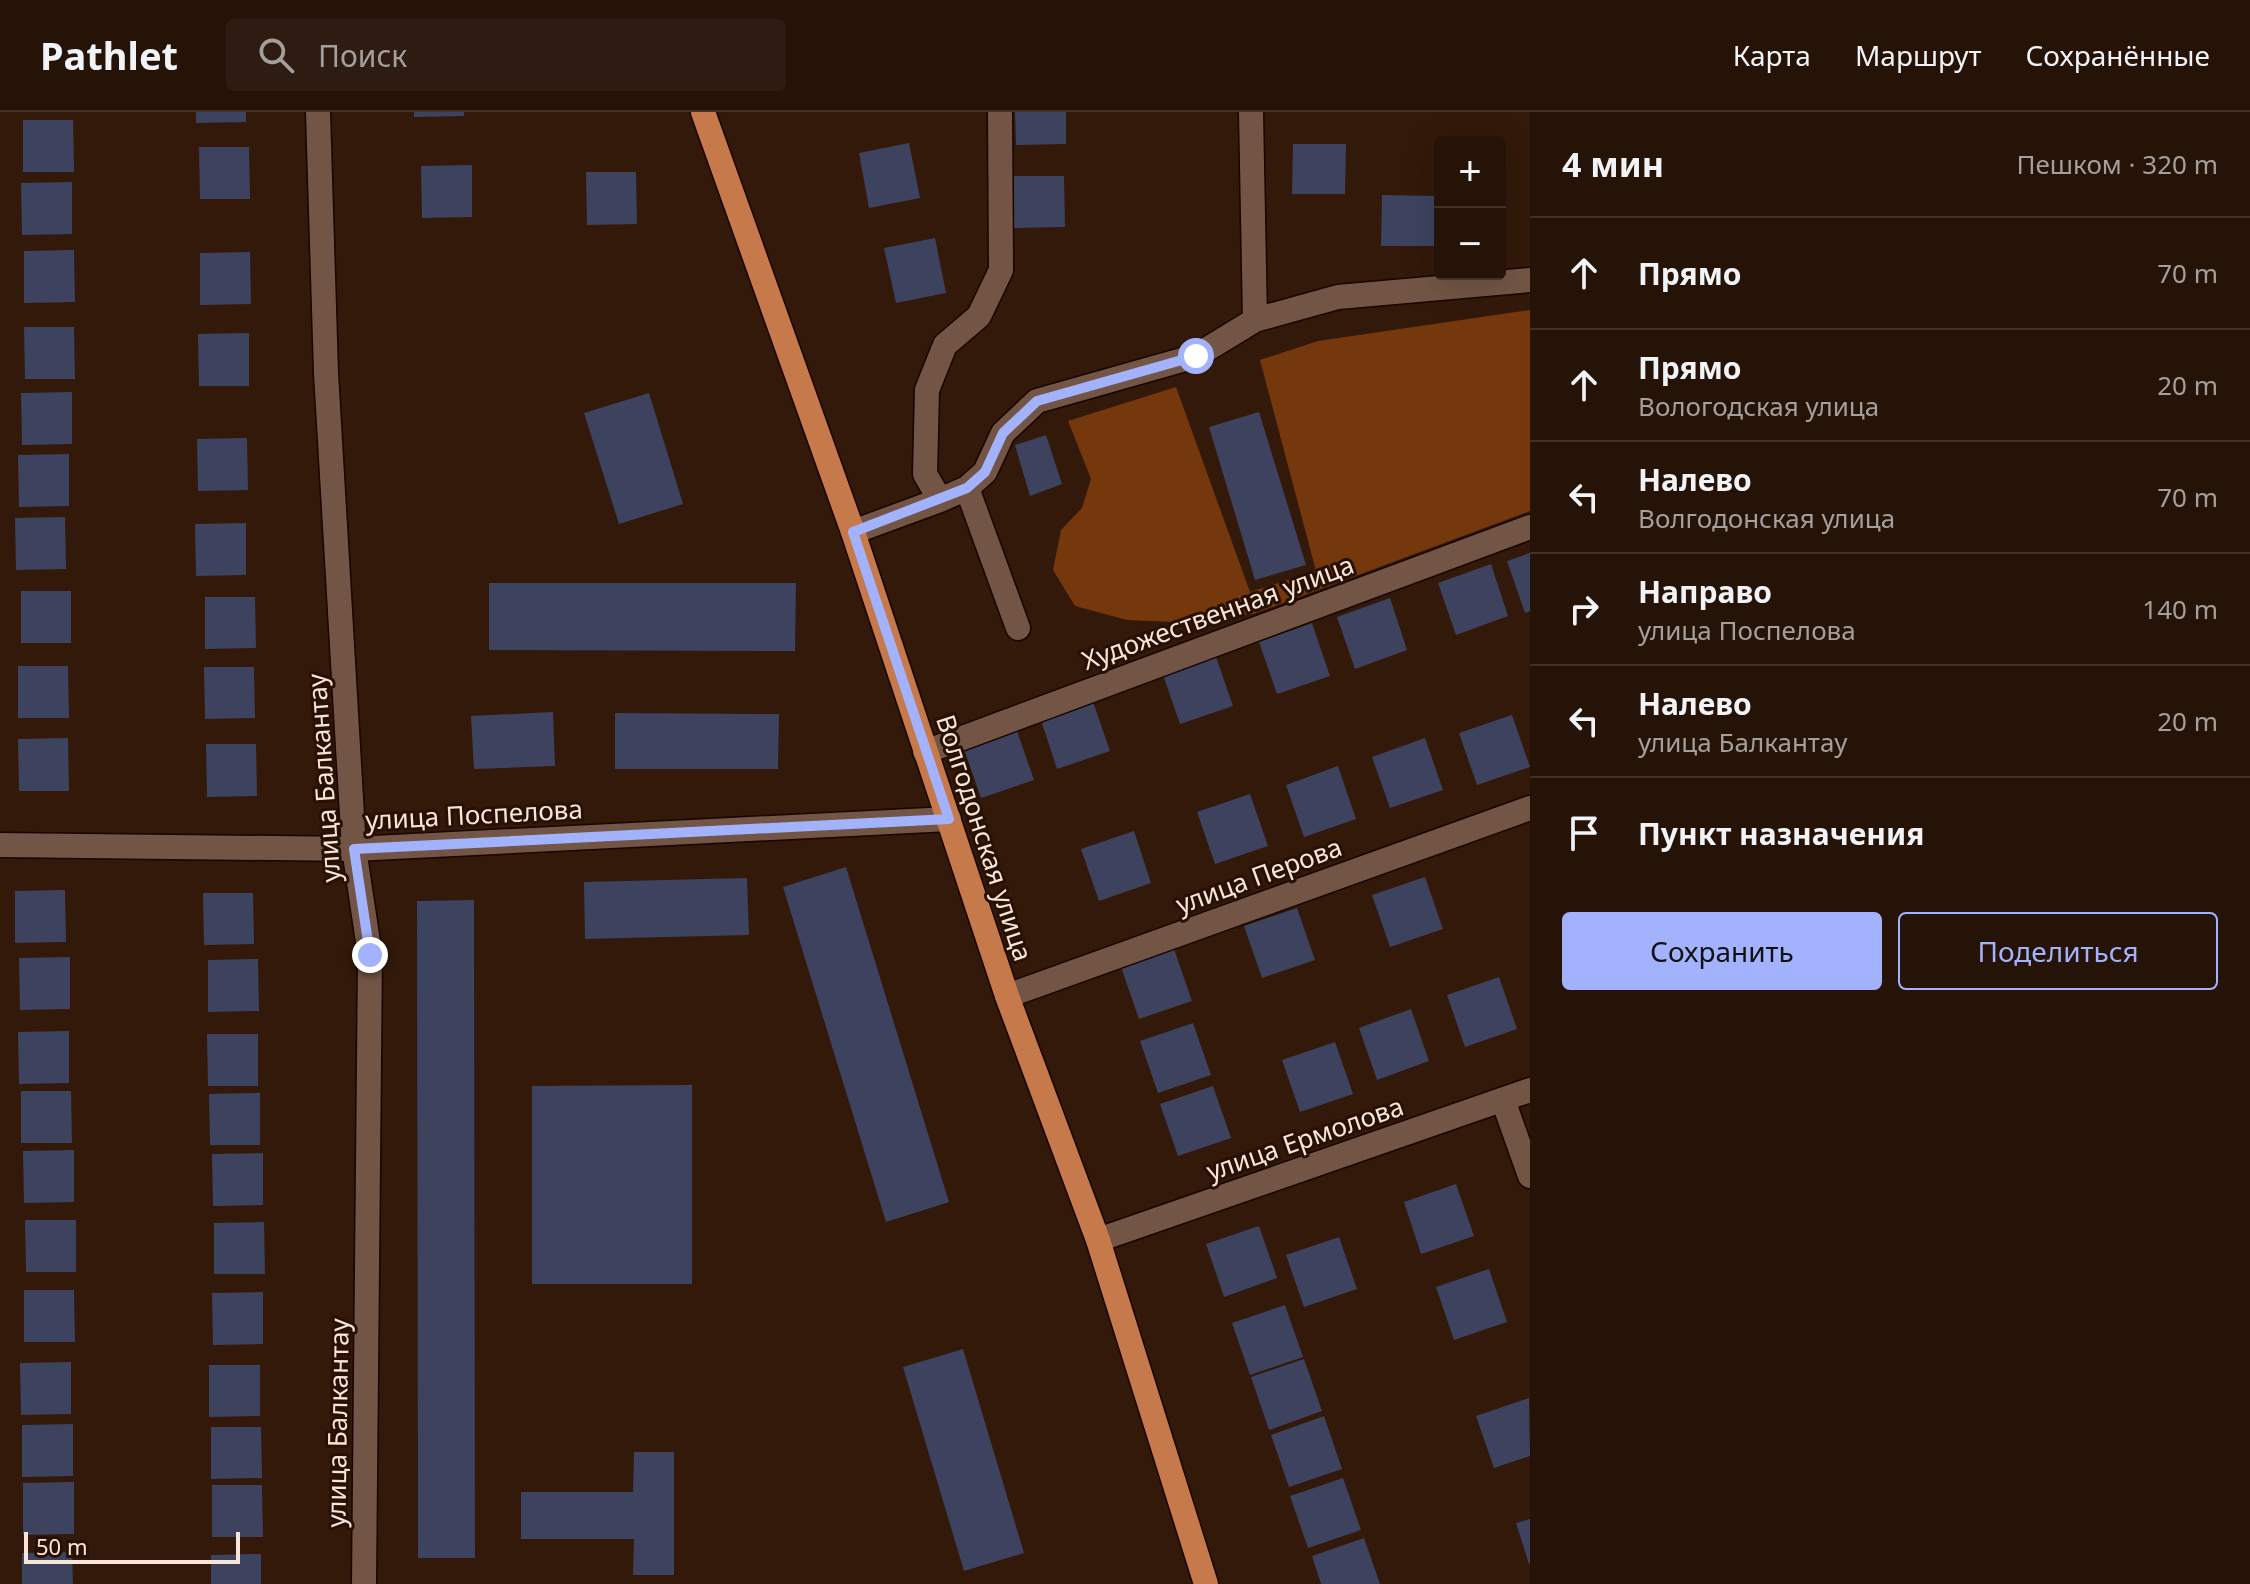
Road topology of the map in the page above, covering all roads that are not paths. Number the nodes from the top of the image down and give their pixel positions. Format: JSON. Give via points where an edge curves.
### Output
{"nodes":[{"id":1,"x":318,"y":112,"type":"edge"},
{"id":2,"x":703,"y":112,"type":"edge"},
{"id":3,"x":1000,"y":112,"type":"edge"},
{"id":4,"x":1251,"y":112,"type":"edge"},
{"id":5,"x":1530,"y":280,"type":"edge"},
{"id":6,"x":1255,"y":320,"type":"junction"},
{"id":7,"x":967,"y":488,"type":"junction"},
{"id":8,"x":940,"y":500,"type":"junction"},
{"id":9,"x":1530,"y":527,"type":"edge"},
{"id":10,"x":853,"y":532,"type":"junction"},
{"id":11,"x":1018,"y":628,"type":"dead end"},
{"id":12,"x":925,"y":752,"type":"junction"},
{"id":13,"x":1530,"y":808,"type":"edge"},
{"id":14,"x":949,"y":819,"type":"junction"},
{"id":15,"x":0,"y":845,"type":"edge"},
{"id":16,"x":354,"y":849,"type":"junction"},
{"id":17,"x":1007,"y":996,"type":"junction"},
{"id":18,"x":1530,"y":1090,"type":"edge"},
{"id":19,"x":1503,"y":1100,"type":"junction"},
{"id":20,"x":1530,"y":1176,"type":"edge"},
{"id":21,"x":1098,"y":1240,"type":"junction"},
{"id":22,"x":364,"y":1584,"type":"edge"},
{"id":23,"x":1206,"y":1584,"type":"edge"}],
"edges":[{"from":1,"to":16,"type":"street","name":"улица Балкантау","via":[[326,373]]},
{"from":2,"to":10,"type":"main road","name":"Волгодонская улица"},
{"from":3,"to":8,"type":"street","via":[[1001,270],[979,316],[945,345],[927,390],[925,474]]},
{"from":4,"to":6,"type":"street"},
{"from":5,"to":6,"type":"street","via":[[1338,297]]},
{"from":6,"to":7,"type":"street","via":[[1196,356],[1037,401],[1003,433],[985,472]]},
{"from":7,"to":8,"type":"street"},
{"from":7,"to":11,"type":"street"},
{"from":8,"to":10,"type":"street"},
{"from":9,"to":12,"type":"street","name":"Художественная улица"},
{"from":10,"to":12,"type":"main road","name":"Волгодонская улица"},
{"from":12,"to":14,"type":"main road","name":"Волгодонская улица"},
{"from":13,"to":17,"type":"street","name":"улица Перова"},
{"from":14,"to":16,"type":"street","name":"улица Поспелова"},
{"from":14,"to":17,"type":"main road","name":"Волгодонская улица"},
{"from":15,"to":16,"type":"street","name":"улица Поспелова"},
{"from":16,"to":22,"type":"street","name":"улица Балкантау","via":[[370,955]]},
{"from":17,"to":21,"type":"main road","name":"Волгодонская улица"},
{"from":18,"to":19,"type":"street","name":"улица Ермолова"},
{"from":19,"to":20,"type":"street"},
{"from":19,"to":21,"type":"street","name":"улица Ермолова"},
{"from":21,"to":23,"type":"main road","name":"Волгодонская улица"}]}
